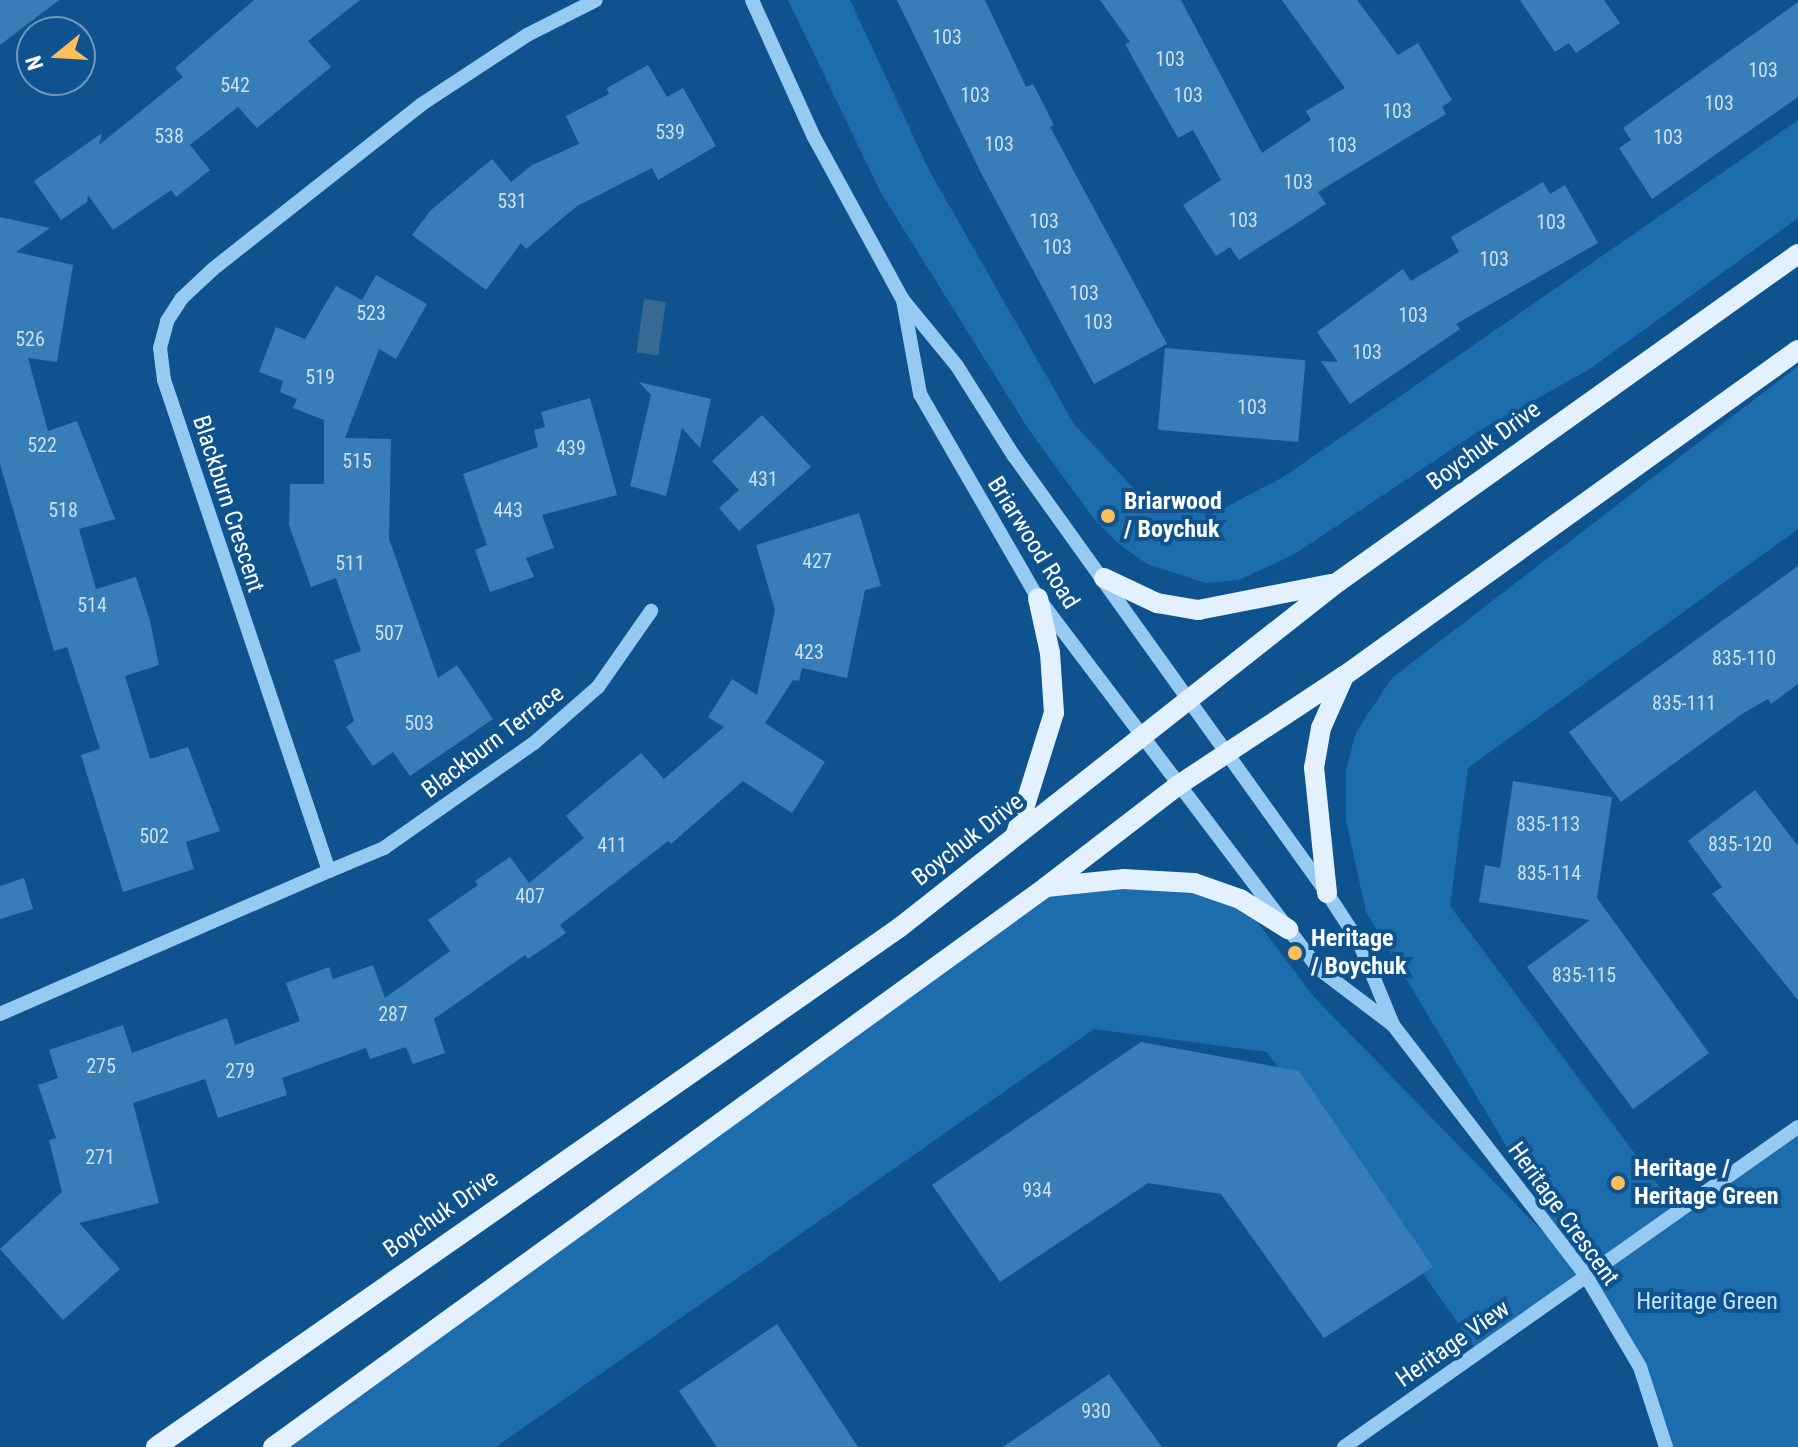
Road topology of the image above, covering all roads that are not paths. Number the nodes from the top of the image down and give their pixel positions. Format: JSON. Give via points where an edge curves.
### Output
{"nodes":[{"id":1,"x":596,"y":0,"type":"edge"},
{"id":2,"x":752,"y":0,"type":"edge"},
{"id":3,"x":1798,"y":254,"type":"edge"},
{"id":4,"x":903,"y":300,"type":"junction"},
{"id":5,"x":1798,"y":350,"type":"edge"},
{"id":6,"x":1104,"y":578,"type":"junction"},
{"id":7,"x":1338,"y":582,"type":"junction"},
{"id":8,"x":1038,"y":598,"type":"junction"},
{"id":9,"x":651,"y":611,"type":"dead end"},
{"id":10,"x":1344,"y":676,"type":"junction"},
{"id":11,"x":1188,"y":698,"type":"junction"},
{"id":12,"x":1139,"y":736,"type":"junction"},
{"id":13,"x":1227,"y":754,"type":"junction"},
{"id":14,"x":1177,"y":786,"type":"junction"},
{"id":15,"x":1016,"y":835,"type":"junction"},
{"id":16,"x":329,"y":871,"type":"junction"},
{"id":17,"x":1046,"y":887,"type":"junction"},
{"id":18,"x":1327,"y":893,"type":"junction"},
{"id":19,"x":1288,"y":929,"type":"junction"},
{"id":20,"x":0,"y":1014,"type":"edge"},
{"id":21,"x":1393,"y":1025,"type":"junction"},
{"id":22,"x":1798,"y":1127,"type":"edge"},
{"id":23,"x":1586,"y":1276,"type":"junction"},
{"id":24,"x":156,"y":1447,"type":"edge"},
{"id":25,"x":273,"y":1447,"type":"edge"},
{"id":26,"x":1344,"y":1447,"type":"edge"},
{"id":27,"x":1666,"y":1447,"type":"edge"}],
"edges":[{"from":1,"to":16,"type":"street","name":"Blackburn Crescent","via":[[527,35],[442,89],[207,275],[167,321],[160,348],[164,380]]},
{"from":2,"to":4,"type":"street","name":"Briarwood Road","via":[[821,150]]},
{"from":3,"to":7,"type":"main road","name":"Boychuk Drive"},
{"from":4,"to":6,"type":"street","name":"Briarwood Road","via":[[957,366],[1014,456]]},
{"from":4,"to":8,"type":"street","name":"Briarwood Road","via":[[920,394]]},
{"from":5,"to":10,"type":"main road"},
{"from":6,"to":7,"type":"main road","via":[[1157,603],[1198,610]]},
{"from":6,"to":11,"type":"street","name":"Briarwood Road"},
{"from":7,"to":11,"type":"main road","name":"Boychuk Drive"},
{"from":8,"to":12,"type":"street","name":"Briarwood Road"},
{"from":8,"to":15,"type":"main road","via":[[1050,653],[1054,713]]},
{"from":9,"to":16,"type":"street","name":"Blackburn Terrace","via":[[598,687],[534,743],[384,848]]},
{"from":10,"to":13,"type":"main road"},
{"from":10,"to":18,"type":"main road","via":[[1321,728],[1314,768]]},
{"from":11,"to":12,"type":"main road","name":"Boychuk Drive"},
{"from":11,"to":13,"type":"street","name":"Briarwood Road"},
{"from":12,"to":14,"type":"street","name":"Briarwood Road"},
{"from":12,"to":15,"type":"main road","name":"Boychuk Drive"},
{"from":13,"to":14,"type":"main road"},
{"from":13,"to":18,"type":"street","name":"Heritage Crescent"},
{"from":14,"to":17,"type":"main road"},
{"from":14,"to":19,"type":"street","name":"Heritage Crescent"},
{"from":15,"to":24,"type":"main road","name":"Boychuk Drive","via":[[899,928]]},
{"from":16,"to":20,"type":"street"},
{"from":17,"to":19,"type":"main road","via":[[1123,879],[1194,883],[1240,899]]},
{"from":17,"to":25,"type":"main road"},
{"from":18,"to":21,"type":"street","name":"Heritage Crescent","via":[[1359,942]]},
{"from":19,"to":21,"type":"street","name":"Heritage Crescent","via":[[1319,969]]},
{"from":21,"to":23,"type":"street","name":"Heritage Crescent"},
{"from":22,"to":23,"type":"street"},
{"from":23,"to":26,"type":"street","name":"Heritage View"},
{"from":23,"to":27,"type":"street","name":"Heritage Crescent","via":[[1640,1367]]}]}
